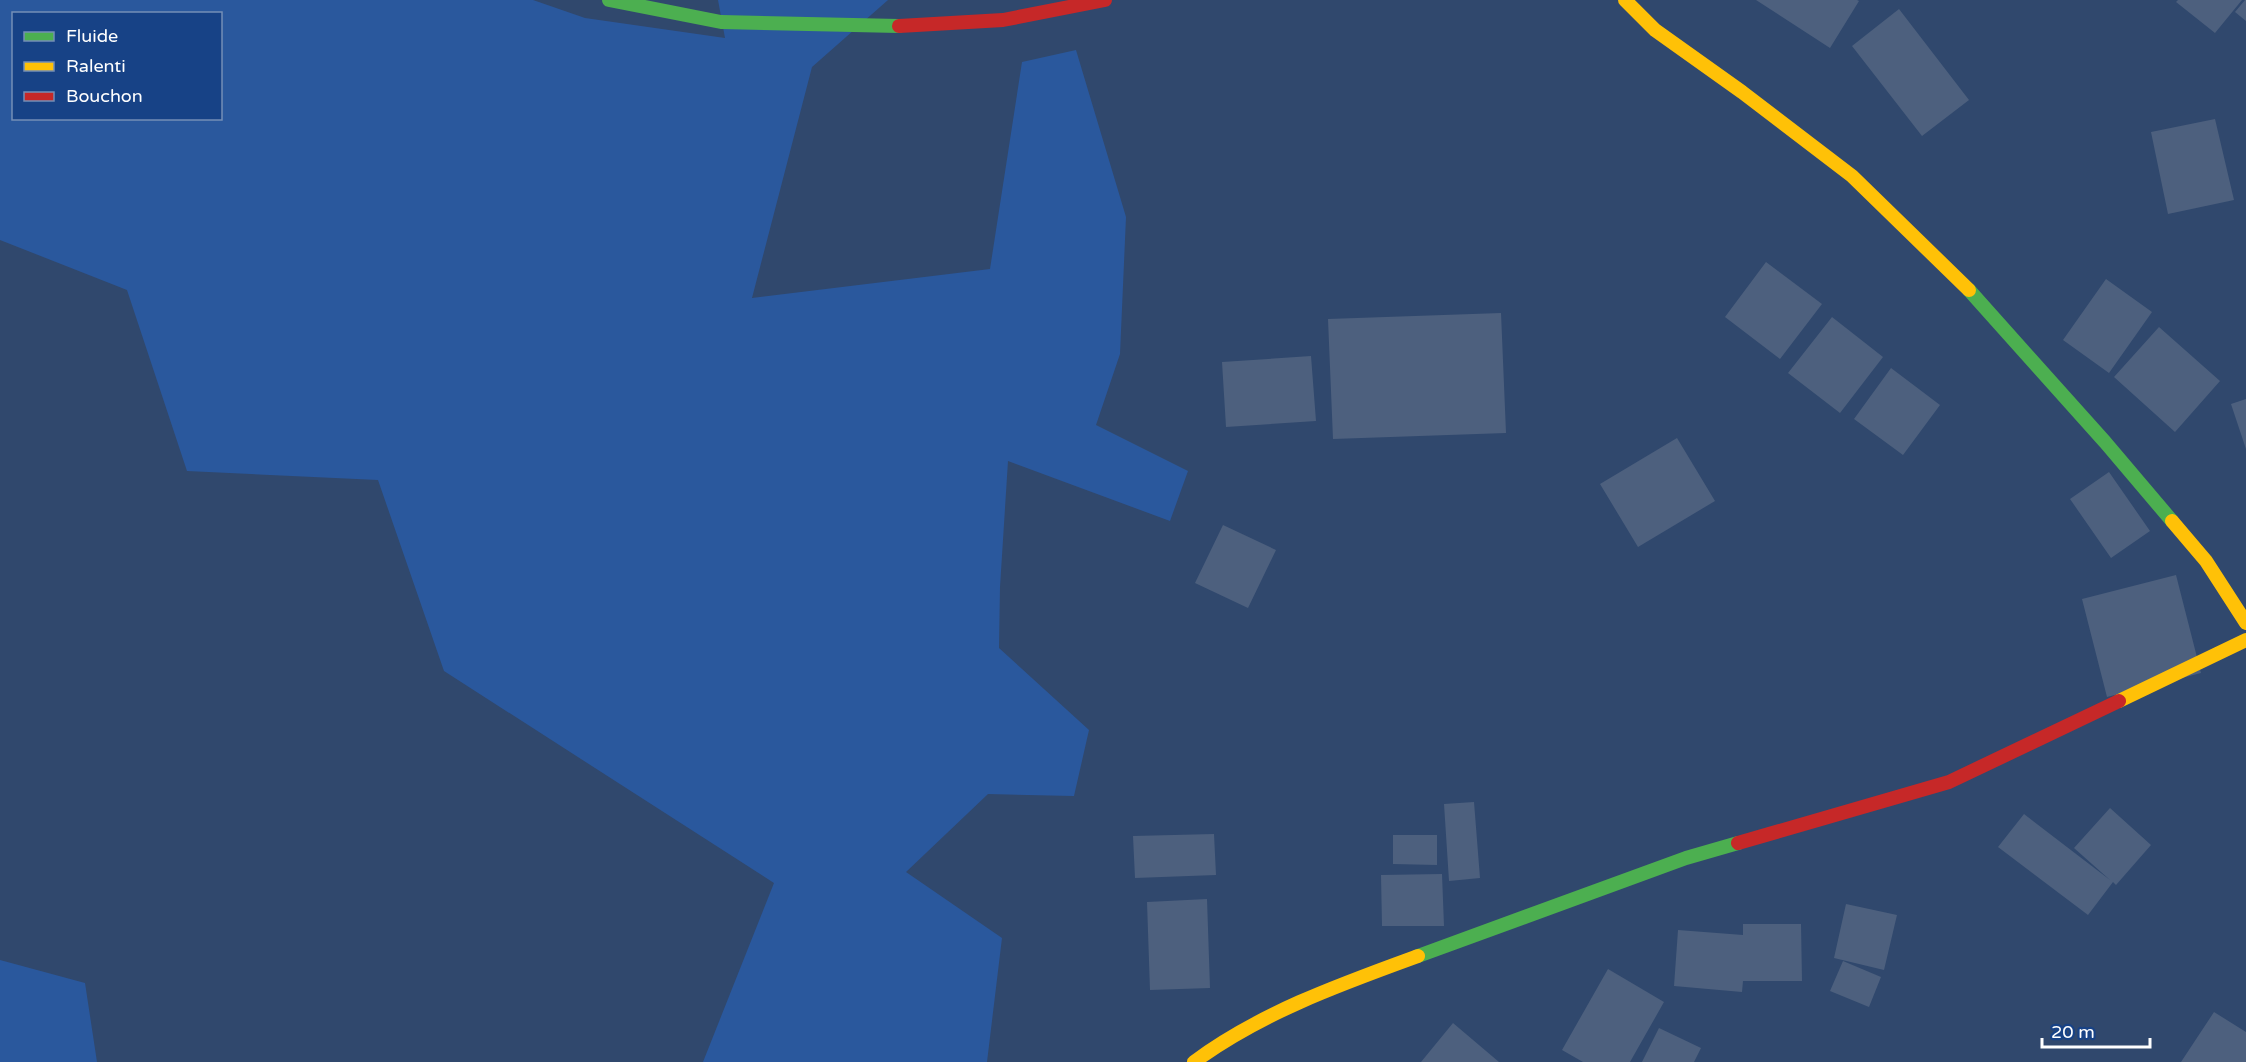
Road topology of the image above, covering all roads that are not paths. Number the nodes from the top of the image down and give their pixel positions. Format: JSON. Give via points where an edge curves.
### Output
{"nodes":[{"id":1,"x":609,"y":0,"type":"edge"},
{"id":2,"x":1105,"y":0,"type":"edge"},
{"id":3,"x":1625,"y":0,"type":"edge"},
{"id":4,"x":2246,"y":623,"type":"edge"},
{"id":5,"x":2246,"y":640,"type":"edge"},
{"id":6,"x":1194,"y":1062,"type":"edge"}],
"edges":[{"from":1,"to":2,"type":"main road","via":[[721,22],[908,26],[1004,20]]},
{"from":3,"to":4,"type":"main road","via":[[1654,30],[1852,176],[1956,275],[2206,561]]},
{"from":5,"to":6,"type":"main road","via":[[1949,782],[1686,858],[1332,987],[1221,1041]]}]}
